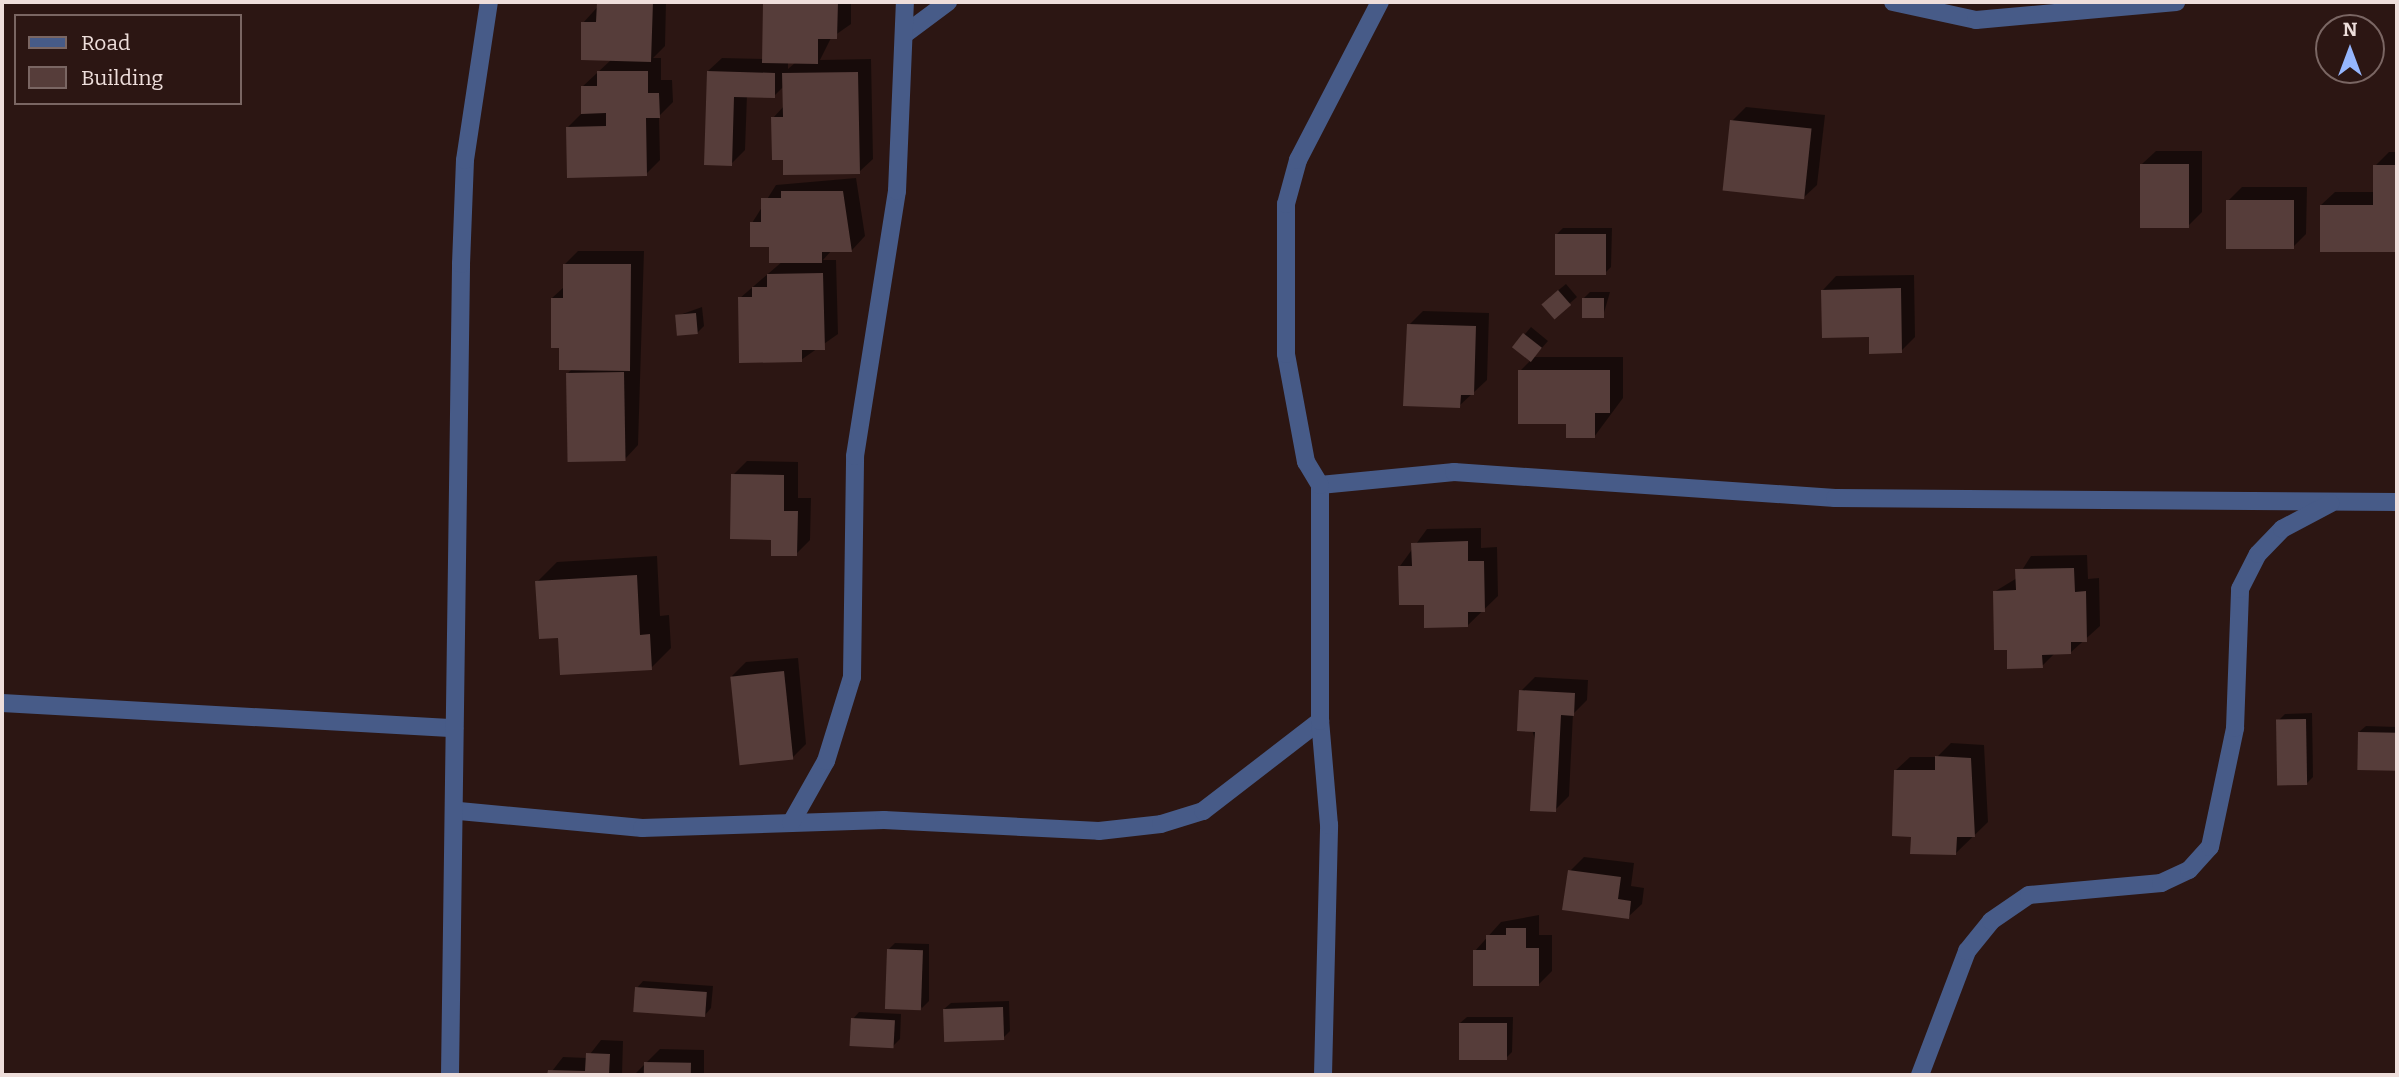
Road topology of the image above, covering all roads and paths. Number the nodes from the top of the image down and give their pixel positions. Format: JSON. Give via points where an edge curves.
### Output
{"nodes":[{"id":1,"x":489,"y":2,"type":"edge"},
{"id":2,"x":905,"y":2,"type":"edge"},
{"id":3,"x":948,"y":2,"type":"edge"},
{"id":4,"x":1380,"y":2,"type":"edge"},
{"id":5,"x":1893,"y":2,"type":"edge"},
{"id":6,"x":2176,"y":2,"type":"edge"},
{"id":7,"x":905,"y":33,"type":"junction"},
{"id":8,"x":1320,"y":485,"type":"junction"},
{"id":9,"x":2334,"y":502,"type":"junction"},
{"id":10,"x":2397,"y":502,"type":"edge"},
{"id":11,"x":2,"y":703,"type":"edge"},
{"id":12,"x":1320,"y":720,"type":"junction"},
{"id":13,"x":454,"y":728,"type":"junction"},
{"id":14,"x":459,"y":811,"type":"junction"},
{"id":15,"x":791,"y":822,"type":"junction"},
{"id":16,"x":450,"y":1075,"type":"edge"},
{"id":17,"x":1323,"y":1075,"type":"edge"},
{"id":18,"x":1920,"y":1075,"type":"edge"}],
"edges":[{"from":1,"to":13,"type":"street","via":[[465,160]]},
{"from":2,"to":7,"type":"street"},
{"from":3,"to":7,"type":"street"},
{"from":4,"to":8,"type":"street","via":[[1298,160],[1286,204],[1286,354],[1306,462]]},
{"from":5,"to":6,"type":"street","via":[[1976,20]]},
{"from":7,"to":15,"type":"street","via":[[897,191],[855,456],[852,677],[826,761]]},
{"from":8,"to":9,"type":"street","via":[[1454,472],[1835,498]]},
{"from":8,"to":12,"type":"street"},
{"from":9,"to":10,"type":"street"},
{"from":9,"to":18,"type":"street","via":[[2282,529],[2258,554],[2241,589],[2235,728],[2210,847],[2189,870],[2161,883],[2029,895],[1991,921],[1961,963]]},
{"from":11,"to":13,"type":"street"},
{"from":12,"to":15,"type":"street","via":[[1229,796],[1161,824],[1046,832],[957,821]]},
{"from":12,"to":17,"type":"street","via":[[1329,825]]},
{"from":13,"to":14,"type":"street"},
{"from":14,"to":15,"type":"street","via":[[642,828]]},
{"from":14,"to":16,"type":"street"}]}
